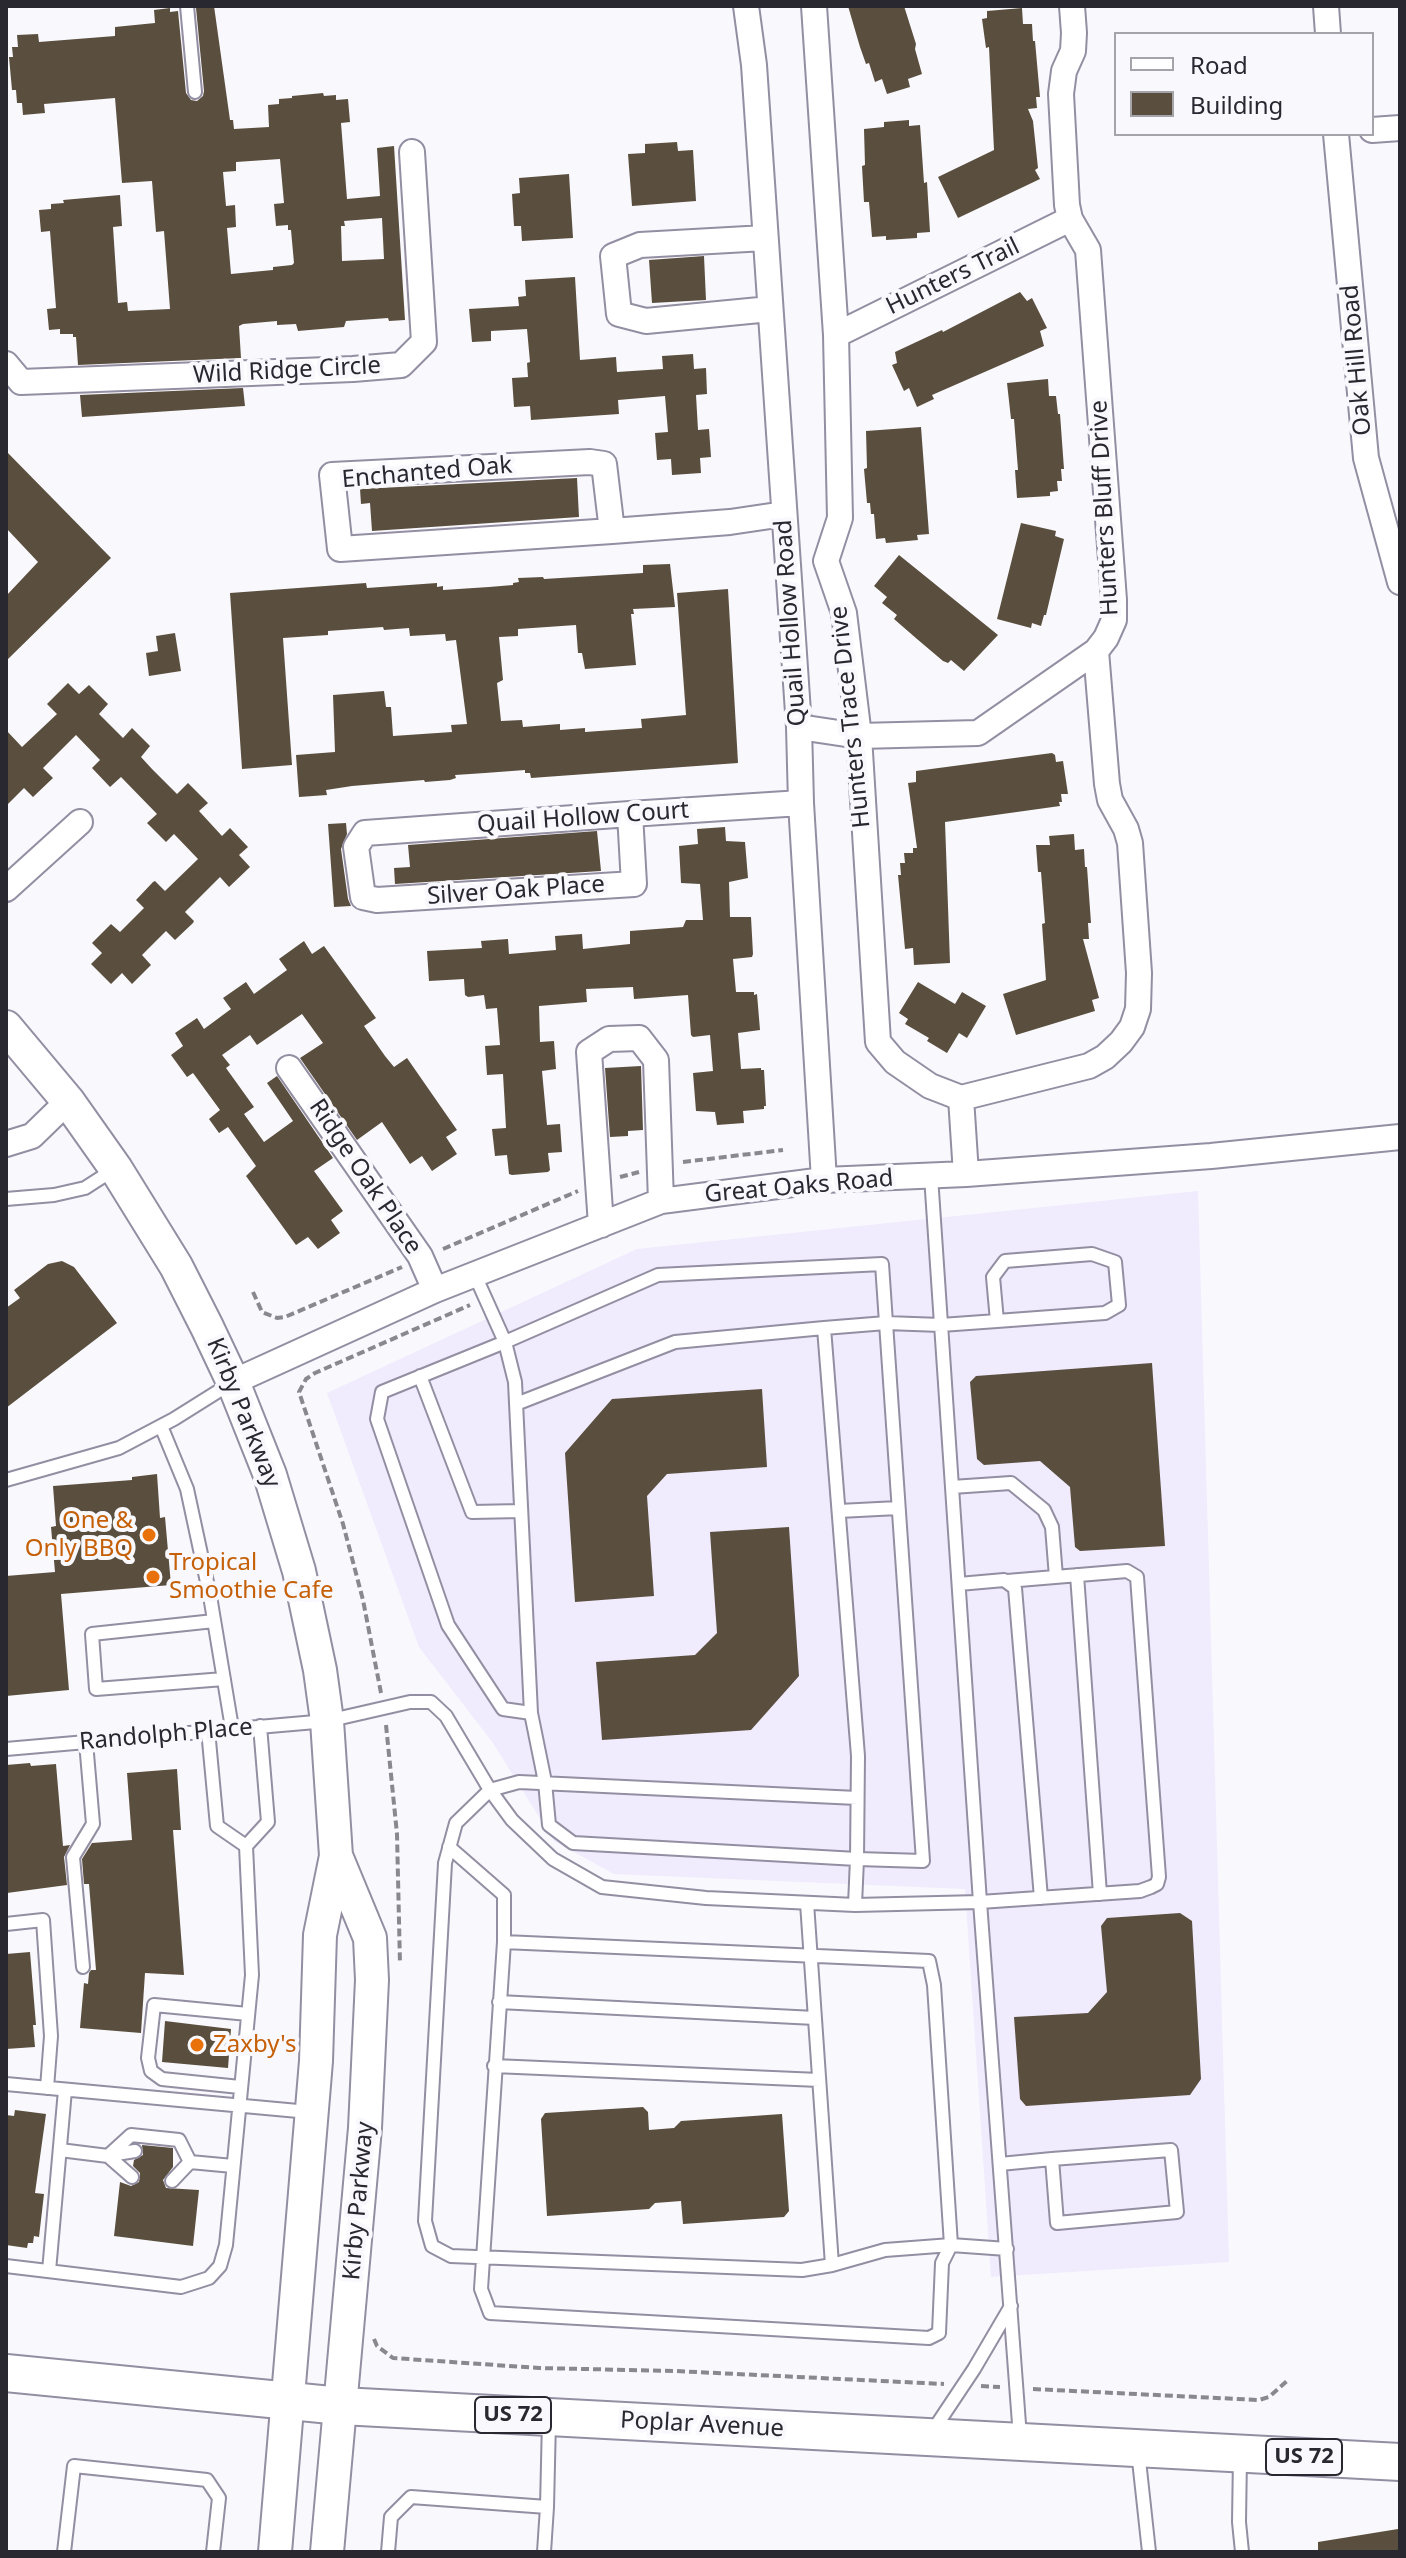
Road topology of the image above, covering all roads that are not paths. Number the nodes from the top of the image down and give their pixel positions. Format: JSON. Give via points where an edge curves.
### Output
{"nodes":[{"id":1,"x":187,"y":6,"type":"edge"},
{"id":2,"x":746,"y":6,"type":"edge"},
{"id":3,"x":814,"y":6,"type":"edge"},
{"id":4,"x":1072,"y":6,"type":"edge"},
{"id":5,"x":1326,"y":6,"type":"edge"},
{"id":6,"x":1328,"y":32,"type":"edge"},
{"id":7,"x":195,"y":92,"type":"dead end"},
{"id":8,"x":1400,"y":128,"type":"edge"},
{"id":9,"x":1374,"y":130,"type":"edge"},
{"id":10,"x":1336,"y":136,"type":"edge"},
{"id":11,"x":412,"y":152,"type":"dead end"},
{"id":12,"x":1070,"y":219,"type":"junction"},
{"id":13,"x":765,"y":238,"type":"junction"},
{"id":14,"x":770,"y":309,"type":"junction"},
{"id":15,"x":836,"y":335,"type":"junction"},
{"id":16,"x":6,"y":364,"type":"edge"},
{"id":17,"x":784,"y":514,"type":"junction"},
{"id":18,"x":612,"y":531,"type":"junction"},
{"id":19,"x":1400,"y":582,"type":"edge"},
{"id":20,"x":1096,"y":651,"type":"junction"},
{"id":21,"x":799,"y":727,"type":"junction"},
{"id":22,"x":859,"y":736,"type":"junction"},
{"id":23,"x":801,"y":803,"type":"junction"},
{"id":24,"x":630,"y":814,"type":"junction"},
{"id":25,"x":80,"y":822,"type":"dead end"},
{"id":26,"x":6,"y":889,"type":"edge"},
{"id":27,"x":377,"y":900,"type":"joint"},
{"id":28,"x":6,"y":1027,"type":"edge"},
{"id":29,"x":289,"y":1068,"type":"dead end"},
{"id":30,"x":961,"y":1098,"type":"junction"},
{"id":31,"x":68,"y":1101,"type":"junction"},
{"id":32,"x":1400,"y":1137,"type":"edge"},
{"id":33,"x":6,"y":1144,"type":"edge"},
{"id":34,"x":116,"y":1169,"type":"junction"},
{"id":35,"x":966,"y":1174,"type":"junction"},
{"id":36,"x":931,"y":1176,"type":"junction"},
{"id":37,"x":824,"y":1180,"type":"junction"},
{"id":38,"x":6,"y":1199,"type":"edge"},
{"id":39,"x":661,"y":1201,"type":"junction"},
{"id":40,"x":601,"y":1225,"type":"junction"},
{"id":41,"x":474,"y":1273,"type":"junction"},
{"id":42,"x":435,"y":1290,"type":"junction"},
{"id":43,"x":997,"y":1321,"type":"junction"},
{"id":44,"x":886,"y":1323,"type":"junction"},
{"id":45,"x":941,"y":1325,"type":"junction"},
{"id":46,"x":824,"y":1328,"type":"junction"},
{"id":47,"x":505,"y":1342,"type":"junction"},
{"id":48,"x":420,"y":1376,"type":"junction"},
{"id":49,"x":233,"y":1382,"type":"junction"},
{"id":50,"x":516,"y":1404,"type":"junction"},
{"id":51,"x":161,"y":1426,"type":"junction"},
{"id":52,"x":6,"y":1480,"type":"edge"},
{"id":53,"x":952,"y":1487,"type":"junction"},
{"id":54,"x":898,"y":1508,"type":"junction"},
{"id":55,"x":521,"y":1511,"type":"junction"},
{"id":56,"x":839,"y":1511,"type":"junction"},
{"id":57,"x":1077,"y":1575,"type":"junction"},
{"id":58,"x":1056,"y":1577,"type":"junction"},
{"id":59,"x":1007,"y":1581,"type":"junction"},
{"id":60,"x":959,"y":1584,"type":"junction"},
{"id":61,"x":214,"y":1621,"type":"junction"},
{"id":62,"x":224,"y":1679,"type":"junction"},
{"id":63,"x":531,"y":1713,"type":"junction"},
{"id":64,"x":327,"y":1721,"type":"junction"},
{"id":65,"x":260,"y":1726,"type":"junction"},
{"id":66,"x":232,"y":1728,"type":"junction"},
{"id":67,"x":208,"y":1730,"type":"junction"},
{"id":68,"x":86,"y":1742,"type":"junction"},
{"id":69,"x":6,"y":1749,"type":"edge"},
{"id":70,"x":545,"y":1782,"type":"junction"},
{"id":71,"x":490,"y":1790,"type":"junction"},
{"id":72,"x":857,"y":1798,"type":"junction"},
{"id":73,"x":246,"y":1846,"type":"junction"},
{"id":74,"x":449,"y":1847,"type":"junction"},
{"id":75,"x":336,"y":1856,"type":"junction"},
{"id":76,"x":857,"y":1859,"type":"junction"},
{"id":77,"x":1100,"y":1894,"type":"junction"},
{"id":78,"x":1041,"y":1898,"type":"junction"},
{"id":79,"x":980,"y":1902,"type":"junction"},
{"id":80,"x":807,"y":1903,"type":"junction"},
{"id":81,"x":855,"y":1905,"type":"junction"},
{"id":82,"x":6,"y":1924,"type":"edge"},
{"id":83,"x":504,"y":1942,"type":"junction"},
{"id":84,"x":810,"y":1954,"type":"junction"},
{"id":85,"x":83,"y":1967,"type":"dead end"},
{"id":86,"x":499,"y":2002,"type":"junction"},
{"id":87,"x":248,"y":2014,"type":"junction"},
{"id":88,"x":815,"y":2018,"type":"junction"},
{"id":89,"x":494,"y":2066,"type":"junction"},
{"id":90,"x":819,"y":2080,"type":"junction"},
{"id":91,"x":6,"y":2084,"type":"edge"},
{"id":92,"x":240,"y":2087,"type":"junction"},
{"id":93,"x":47,"y":2088,"type":"junction"},
{"id":94,"x":65,"y":2090,"type":"junction"},
{"id":95,"x":238,"y":2105,"type":"junction"},
{"id":96,"x":311,"y":2112,"type":"junction"},
{"id":97,"x":60,"y":2150,"type":"junction"},
{"id":98,"x":135,"y":2151,"type":"dead end"},
{"id":99,"x":174,"y":2155,"type":"dead end"},
{"id":100,"x":108,"y":2156,"type":"junction"},
{"id":101,"x":1052,"y":2159,"type":"junction"},
{"id":102,"x":190,"y":2162,"type":"junction"},
{"id":103,"x":1000,"y":2164,"type":"junction"},
{"id":104,"x":233,"y":2166,"type":"junction"},
{"id":105,"x":132,"y":2172,"type":"dead end"},
{"id":106,"x":172,"y":2176,"type":"dead end"},
{"id":107,"x":951,"y":2245,"type":"junction"},
{"id":108,"x":1007,"y":2249,"type":"junction"},
{"id":109,"x":483,"y":2257,"type":"junction"},
{"id":110,"x":832,"y":2265,"type":"junction"},
{"id":111,"x":6,"y":2266,"type":"edge"},
{"id":112,"x":49,"y":2271,"type":"junction"},
{"id":113,"x":1011,"y":2306,"type":"junction"},
{"id":114,"x":6,"y":2373,"type":"edge"},
{"id":115,"x":286,"y":2401,"type":"junction"},
{"id":116,"x":341,"y":2406,"type":"junction"},
{"id":117,"x":549,"y":2417,"type":"junction"},
{"id":118,"x":929,"y":2436,"type":"junction"},
{"id":119,"x":1020,"y":2441,"type":"junction"},
{"id":120,"x":1137,"y":2447,"type":"junction"},
{"id":121,"x":1240,"y":2453,"type":"junction"},
{"id":122,"x":1400,"y":2462,"type":"edge"},
{"id":123,"x":547,"y":2507,"type":"junction"},
{"id":124,"x":64,"y":2552,"type":"edge"},
{"id":125,"x":213,"y":2552,"type":"edge"},
{"id":126,"x":275,"y":2552,"type":"edge"},
{"id":127,"x":327,"y":2552,"type":"edge"},
{"id":128,"x":388,"y":2552,"type":"edge"},
{"id":129,"x":544,"y":2552,"type":"edge"},
{"id":130,"x":1149,"y":2552,"type":"edge"},
{"id":131,"x":1242,"y":2552,"type":"edge"}],
"edges":[{"from":1,"to":7,"type":"lane"},
{"from":2,"to":13,"type":"street","name":"Quail Hollow Road"},
{"from":3,"to":15,"type":"street","name":"Hunters Trace Drive"},
{"from":4,"to":12,"type":"street","name":"Hunters Bluff Drive","via":[[1073,51],[1061,94]]},
{"from":5,"to":6,"type":"street"},
{"from":8,"to":9,"type":"street"},
{"from":10,"to":19,"type":"street","name":"Oak Hill Road","via":[[1366,458]]},
{"from":11,"to":16,"type":"street","name":"Wild Ridge Circle","via":[[424,342],[401,365],[21,382]]},
{"from":12,"to":15,"type":"street","name":"Hunters Trail"},
{"from":12,"to":20,"type":"street","name":"Hunters Bluff Drive","via":[[1088,250],[1114,600],[1114,620]]},
{"from":13,"to":14,"type":"street","name":"Quail Hollow Road"},
{"from":13,"to":14,"type":"street","via":[[640,245],[613,256],[619,314],[646,321]]},
{"from":14,"to":17,"type":"street","name":"Quail Hollow Road"},
{"from":15,"to":22,"type":"street","name":"Hunters Trace Drive","via":[[840,518],[826,561],[844,613]]},
{"from":17,"to":18,"type":"street","name":"Enchanted Oak"},
{"from":17,"to":21,"type":"street","name":"Quail Hollow Road"},
{"from":18,"to":18,"type":"street","name":"Enchanted Oak","via":[[340,549],[332,475],[604,464]]},
{"from":20,"to":22,"type":"street","via":[[978,733]]},
{"from":20,"to":30,"type":"street","name":"Hunters Bluff Drive","via":[[1107,784],[1130,843],[1138,1009],[1121,1042],[1089,1066]]},
{"from":21,"to":22,"type":"street"},
{"from":21,"to":23,"type":"street","name":"Quail Hollow Road"},
{"from":22,"to":30,"type":"street","name":"Hunters Trace Drive","via":[[878,1042],[895,1062],[930,1086]]},
{"from":23,"to":24,"type":"street","name":"Quail Hollow Court"},
{"from":23,"to":37,"type":"street","name":"Quail Hollow Road"},
{"from":24,"to":27,"type":"street","name":"Silver Oak Place","via":[[634,884]]},
{"from":24,"to":27,"type":"street","name":"Quail Hollow Court","via":[[365,833],[356,847],[363,897]]},
{"from":25,"to":26,"type":"street"},
{"from":28,"to":31,"type":"main road","name":"Kirby Parkway"},
{"from":29,"to":42,"type":"street","name":"Ridge Oak Place","via":[[421,1259]]},
{"from":30,"to":35,"type":"street"},
{"from":31,"to":33,"type":"street","via":[[32,1136]]},
{"from":31,"to":34,"type":"main road","name":"Kirby Parkway"},
{"from":32,"to":35,"type":"street","name":"Great Oaks Road"},
{"from":34,"to":38,"type":"lane","via":[[85,1188]]},
{"from":34,"to":49,"type":"main road","name":"Kirby Parkway","via":[[176,1266]]},
{"from":35,"to":36,"type":"street","name":"Great Oaks Road"},
{"from":36,"to":37,"type":"street","name":"Great Oaks Road"},
{"from":36,"to":45,"type":"lane"},
{"from":37,"to":39,"type":"street","name":"Great Oaks Road"},
{"from":39,"to":40,"type":"street","name":"Great Oaks Road"},
{"from":39,"to":40,"type":"street","via":[[656,1060],[639,1038],[609,1039],[589,1052]]},
{"from":40,"to":41,"type":"street","name":"Great Oaks Road"},
{"from":41,"to":42,"type":"street","name":"Great Oaks Road"},
{"from":41,"to":47,"type":"lane"},
{"from":42,"to":49,"type":"street","name":"Great Oaks Road"},
{"from":43,"to":43,"type":"lane","via":[[1105,1313],[1119,1305],[1115,1262],[1092,1254],[1005,1261],[993,1277]]},
{"from":43,"to":45,"type":"lane"},
{"from":44,"to":45,"type":"lane"},
{"from":44,"to":46,"type":"lane"},
{"from":44,"to":47,"type":"lane","via":[[882,1264],[852,1265],[658,1275]]},
{"from":44,"to":54,"type":"lane"},
{"from":45,"to":53,"type":"lane"},
{"from":46,"to":50,"type":"lane","via":[[675,1342]]},
{"from":46,"to":56,"type":"lane"},
{"from":47,"to":48,"type":"lane"},
{"from":47,"to":50,"type":"lane"},
{"from":48,"to":55,"type":"lane","via":[[472,1512]]},
{"from":48,"to":63,"type":"lane","via":[[382,1392],[377,1419],[448,1625],[503,1709]]},
{"from":49,"to":51,"type":"lane"},
{"from":49,"to":64,"type":"main road","name":"Kirby Parkway","via":[[270,1475],[299,1571]]},
{"from":50,"to":55,"type":"lane"},
{"from":51,"to":52,"type":"lane","via":[[119,1448]]},
{"from":51,"to":61,"type":"lane","via":[[187,1489]]},
{"from":53,"to":58,"type":"lane","via":[[1011,1483],[1044,1510],[1052,1527]]},
{"from":53,"to":60,"type":"lane"},
{"from":54,"to":56,"type":"lane"},
{"from":54,"to":76,"type":"lane","via":[[923,1861]]},
{"from":55,"to":63,"type":"lane"},
{"from":56,"to":72,"type":"lane"},
{"from":57,"to":58,"type":"lane"},
{"from":57,"to":77,"type":"lane"},
{"from":57,"to":77,"type":"lane","via":[[1127,1571],[1139,1585],[1159,1877],[1157,1884],[1140,1891]]},
{"from":58,"to":59,"type":"lane"},
{"from":59,"to":60,"type":"lane"},
{"from":59,"to":78,"type":"lane","via":[[1015,1588]]},
{"from":60,"to":79,"type":"lane"},
{"from":61,"to":62,"type":"lane"},
{"from":61,"to":62,"type":"lane","via":[[92,1634],[96,1689]]},
{"from":62,"to":66,"type":"lane"},
{"from":63,"to":70,"type":"lane"},
{"from":64,"to":65,"type":"lane","name":"Randolph Place"},
{"from":64,"to":71,"type":"lane","name":"Randolph Place","via":[[431,1702],[446,1716]]},
{"from":64,"to":75,"type":"main road","name":"Kirby Parkway"},
{"from":65,"to":66,"type":"lane","name":"Randolph Place"},
{"from":65,"to":73,"type":"lane","via":[[268,1822]]},
{"from":66,"to":67,"type":"lane","name":"Randolph Place"},
{"from":67,"to":68,"type":"lane","name":"Randolph Place"},
{"from":67,"to":73,"type":"lane","via":[[217,1826]]},
{"from":68,"to":69,"type":"lane","name":"Randolph Place"},
{"from":68,"to":85,"type":"lane","via":[[93,1824],[73,1857]]},
{"from":70,"to":71,"type":"lane"},
{"from":70,"to":72,"type":"lane"},
{"from":70,"to":76,"type":"lane","via":[[549,1825],[573,1843]]},
{"from":71,"to":74,"type":"lane","via":[[456,1823]]},
{"from":71,"to":80,"type":"lane","via":[[553,1859],[602,1887]]},
{"from":72,"to":76,"type":"lane"},
{"from":73,"to":87,"type":"lane","via":[[252,1975]]},
{"from":74,"to":83,"type":"lane","via":[[504,1895]]},
{"from":74,"to":109,"type":"lane","via":[[425,2221],[432,2246],[451,2256]]},
{"from":75,"to":96,"type":"main road","name":"Kirby Parkway","via":[[320,1935]]},
{"from":75,"to":116,"type":"main road","name":"Kirby Parkway","via":[[370,1938],[372,1980]]},
{"from":76,"to":81,"type":"lane"},
{"from":77,"to":78,"type":"lane"},
{"from":78,"to":79,"type":"lane"},
{"from":79,"to":81,"type":"lane"},
{"from":79,"to":103,"type":"lane"},
{"from":80,"to":81,"type":"lane"},
{"from":80,"to":84,"type":"lane"},
{"from":82,"to":93,"type":"lane","via":[[43,1920],[51,2036]]},
{"from":83,"to":84,"type":"lane"},
{"from":83,"to":86,"type":"lane"},
{"from":84,"to":88,"type":"lane"},
{"from":84,"to":107,"type":"lane","via":[[929,1961]]},
{"from":86,"to":88,"type":"lane"},
{"from":86,"to":89,"type":"lane"},
{"from":87,"to":92,"type":"lane"},
{"from":87,"to":92,"type":"lane","via":[[154,2005],[148,2058],[151,2071],[162,2079]]},
{"from":88,"to":90,"type":"lane"},
{"from":89,"to":90,"type":"lane"},
{"from":89,"to":109,"type":"lane"},
{"from":90,"to":110,"type":"lane"},
{"from":91,"to":93,"type":"lane"},
{"from":92,"to":95,"type":"lane"},
{"from":93,"to":94,"type":"lane"},
{"from":94,"to":95,"type":"lane"},
{"from":94,"to":97,"type":"lane"},
{"from":95,"to":96,"type":"lane"},
{"from":95,"to":104,"type":"lane"},
{"from":96,"to":115,"type":"main road","name":"Kirby Parkway"},
{"from":97,"to":100,"type":"lane"},
{"from":97,"to":112,"type":"lane"},
{"from":98,"to":100,"type":"lane"},
{"from":99,"to":102,"type":"lane"},
{"from":100,"to":102,"type":"lane","via":[[131,2135],[179,2140]]},
{"from":100,"to":105,"type":"lane"},
{"from":101,"to":101,"type":"lane","via":[[1171,2150],[1177,2212],[1057,2223]]},
{"from":101,"to":103,"type":"lane"},
{"from":102,"to":104,"type":"lane"},
{"from":102,"to":106,"type":"lane"},
{"from":103,"to":108,"type":"lane"},
{"from":104,"to":112,"type":"lane","via":[[226,2245],[220,2266],[209,2278],[181,2287]]},
{"from":107,"to":108,"type":"lane"},
{"from":107,"to":109,"type":"lane","via":[[942,2263],[939,2333],[929,2338],[490,2313],[481,2289]]},
{"from":107,"to":110,"type":"lane","via":[[885,2250]]},
{"from":108,"to":113,"type":"lane"},
{"from":109,"to":110,"type":"lane","via":[[802,2270]]},
{"from":111,"to":112,"type":"lane"},
{"from":113,"to":118,"type":"lane"},
{"from":113,"to":119,"type":"lane"},
{"from":114,"to":115,"type":"main road","name":"Poplar Avenue","number":"US 72"},
{"from":115,"to":116,"type":"main road","name":"Poplar Avenue","number":"US 72"},
{"from":115,"to":126,"type":"main road","name":"Kirby Parkway"},
{"from":116,"to":117,"type":"main road","name":"Poplar Avenue","number":"US 72"},
{"from":116,"to":127,"type":"main road","name":"Kirby Parkway"},
{"from":117,"to":118,"type":"main road","name":"Poplar Avenue","number":"US 72"},
{"from":117,"to":123,"type":"lane"},
{"from":118,"to":119,"type":"main road","name":"Poplar Avenue","number":"US 72"},
{"from":119,"to":120,"type":"main road","name":"Poplar Avenue","number":"US 72"},
{"from":120,"to":121,"type":"main road","name":"Poplar Avenue","number":"US 72"},
{"from":120,"to":130,"type":"lane"},
{"from":121,"to":122,"type":"main road","name":"Poplar Avenue","number":"US 72"},
{"from":121,"to":131,"type":"lane"},
{"from":123,"to":128,"type":"lane","via":[[411,2497],[391,2517]]},
{"from":123,"to":129,"type":"lane"},
{"from":124,"to":125,"type":"lane","via":[[74,2466],[207,2480],[219,2498]]}]}
